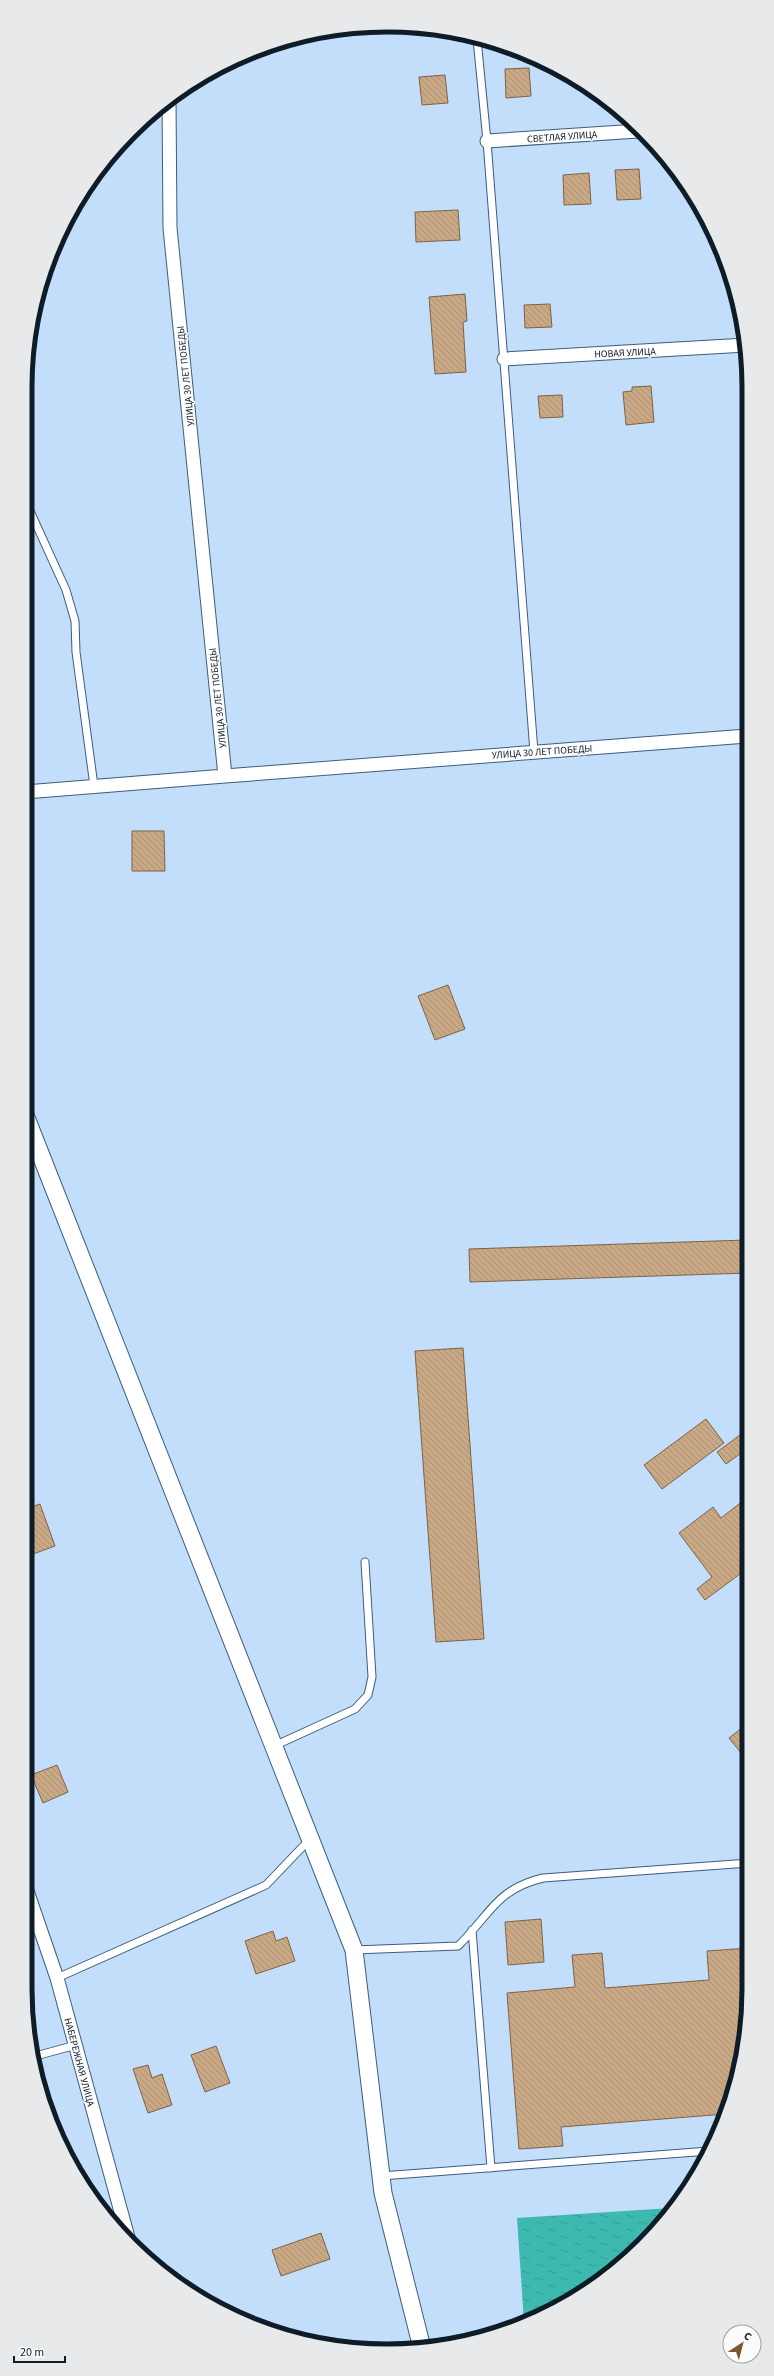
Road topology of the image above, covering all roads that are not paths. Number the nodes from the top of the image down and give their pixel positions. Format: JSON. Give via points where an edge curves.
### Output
{"nodes":[{"id":1,"x":477,"y":44,"type":"edge"},
{"id":2,"x":169,"y":107,"type":"edge"},
{"id":3,"x":633,"y":131,"type":"edge"},
{"id":4,"x":487,"y":141,"type":"junction"},
{"id":5,"x":739,"y":344,"type":"edge"},
{"id":6,"x":504,"y":359,"type":"junction"},
{"id":7,"x":32,"y":515,"type":"edge"},
{"id":8,"x":742,"y":736,"type":"edge"},
{"id":9,"x":534,"y":752,"type":"junction"},
{"id":10,"x":225,"y":776,"type":"junction"},
{"id":11,"x":94,"y":786,"type":"junction"},
{"id":12,"x":32,"y":791,"type":"edge"},
{"id":13,"x":32,"y":1133,"type":"edge"},
{"id":14,"x":364,"y":1562,"type":"dead end"},
{"id":15,"x":274,"y":1746,"type":"junction"},
{"id":16,"x":310,"y":1838,"type":"junction"},
{"id":17,"x":742,"y":1863,"type":"edge"},
{"id":18,"x":32,"y":1905,"type":"edge"},
{"id":19,"x":472,"y":1930,"type":"junction"},
{"id":20,"x":354,"y":1950,"type":"junction"},
{"id":21,"x":57,"y":1978,"type":"junction"},
{"id":22,"x":76,"y":2045,"type":"junction"},
{"id":23,"x":39,"y":2056,"type":"edge"},
{"id":24,"x":702,"y":2152,"type":"edge"},
{"id":25,"x":491,"y":2168,"type":"junction"},
{"id":26,"x":381,"y":2176,"type":"junction"},
{"id":27,"x":126,"y":2229,"type":"edge"},
{"id":28,"x":421,"y":2342,"type":"edge"}],
"edges":[{"from":1,"to":4,"type":"lane"},
{"from":2,"to":10,"type":"street","name":"УЛИЦА 30 ЛЕТ ПОБЕДЫ","via":[[170,228]]},
{"from":3,"to":4,"type":"street","name":"СВЕТЛАЯ УЛИЦА"},
{"from":4,"to":6,"type":"lane"},
{"from":5,"to":6,"type":"street","name":"НОВАЯ УЛИЦА"},
{"from":6,"to":9,"type":"lane"},
{"from":7,"to":11,"type":"lane","via":[[66,590],[75,621],[76,652]]},
{"from":8,"to":9,"type":"street","name":"УЛИЦА 30 ЛЕТ ПОБЕДЫ"},
{"from":9,"to":10,"type":"street","name":"УЛИЦА 30 ЛЕТ ПОБЕДЫ"},
{"from":10,"to":11,"type":"street"},
{"from":11,"to":12,"type":"street"},
{"from":13,"to":15,"type":"street"},
{"from":14,"to":15,"type":"lane","via":[[372,1677],[368,1695],[355,1708]]},
{"from":15,"to":16,"type":"street"},
{"from":16,"to":20,"type":"street"},
{"from":16,"to":21,"type":"lane","via":[[266,1885]]},
{"from":17,"to":19,"type":"lane","via":[[543,1878],[526,1882],[497,1900]]},
{"from":18,"to":21,"type":"street","name":"НАБЕРЕЖНАЯ УЛИЦА"},
{"from":19,"to":20,"type":"lane","via":[[458,1946]]},
{"from":19,"to":25,"type":"lane"},
{"from":20,"to":26,"type":"street"},
{"from":21,"to":22,"type":"street","name":"НАБЕРЕЖНАЯ УЛИЦА"},
{"from":22,"to":23,"type":"lane"},
{"from":22,"to":27,"type":"street","name":"НАБЕРЕЖНАЯ УЛИЦА"},
{"from":24,"to":25,"type":"lane"},
{"from":25,"to":26,"type":"lane"},
{"from":26,"to":28,"type":"street"}]}
